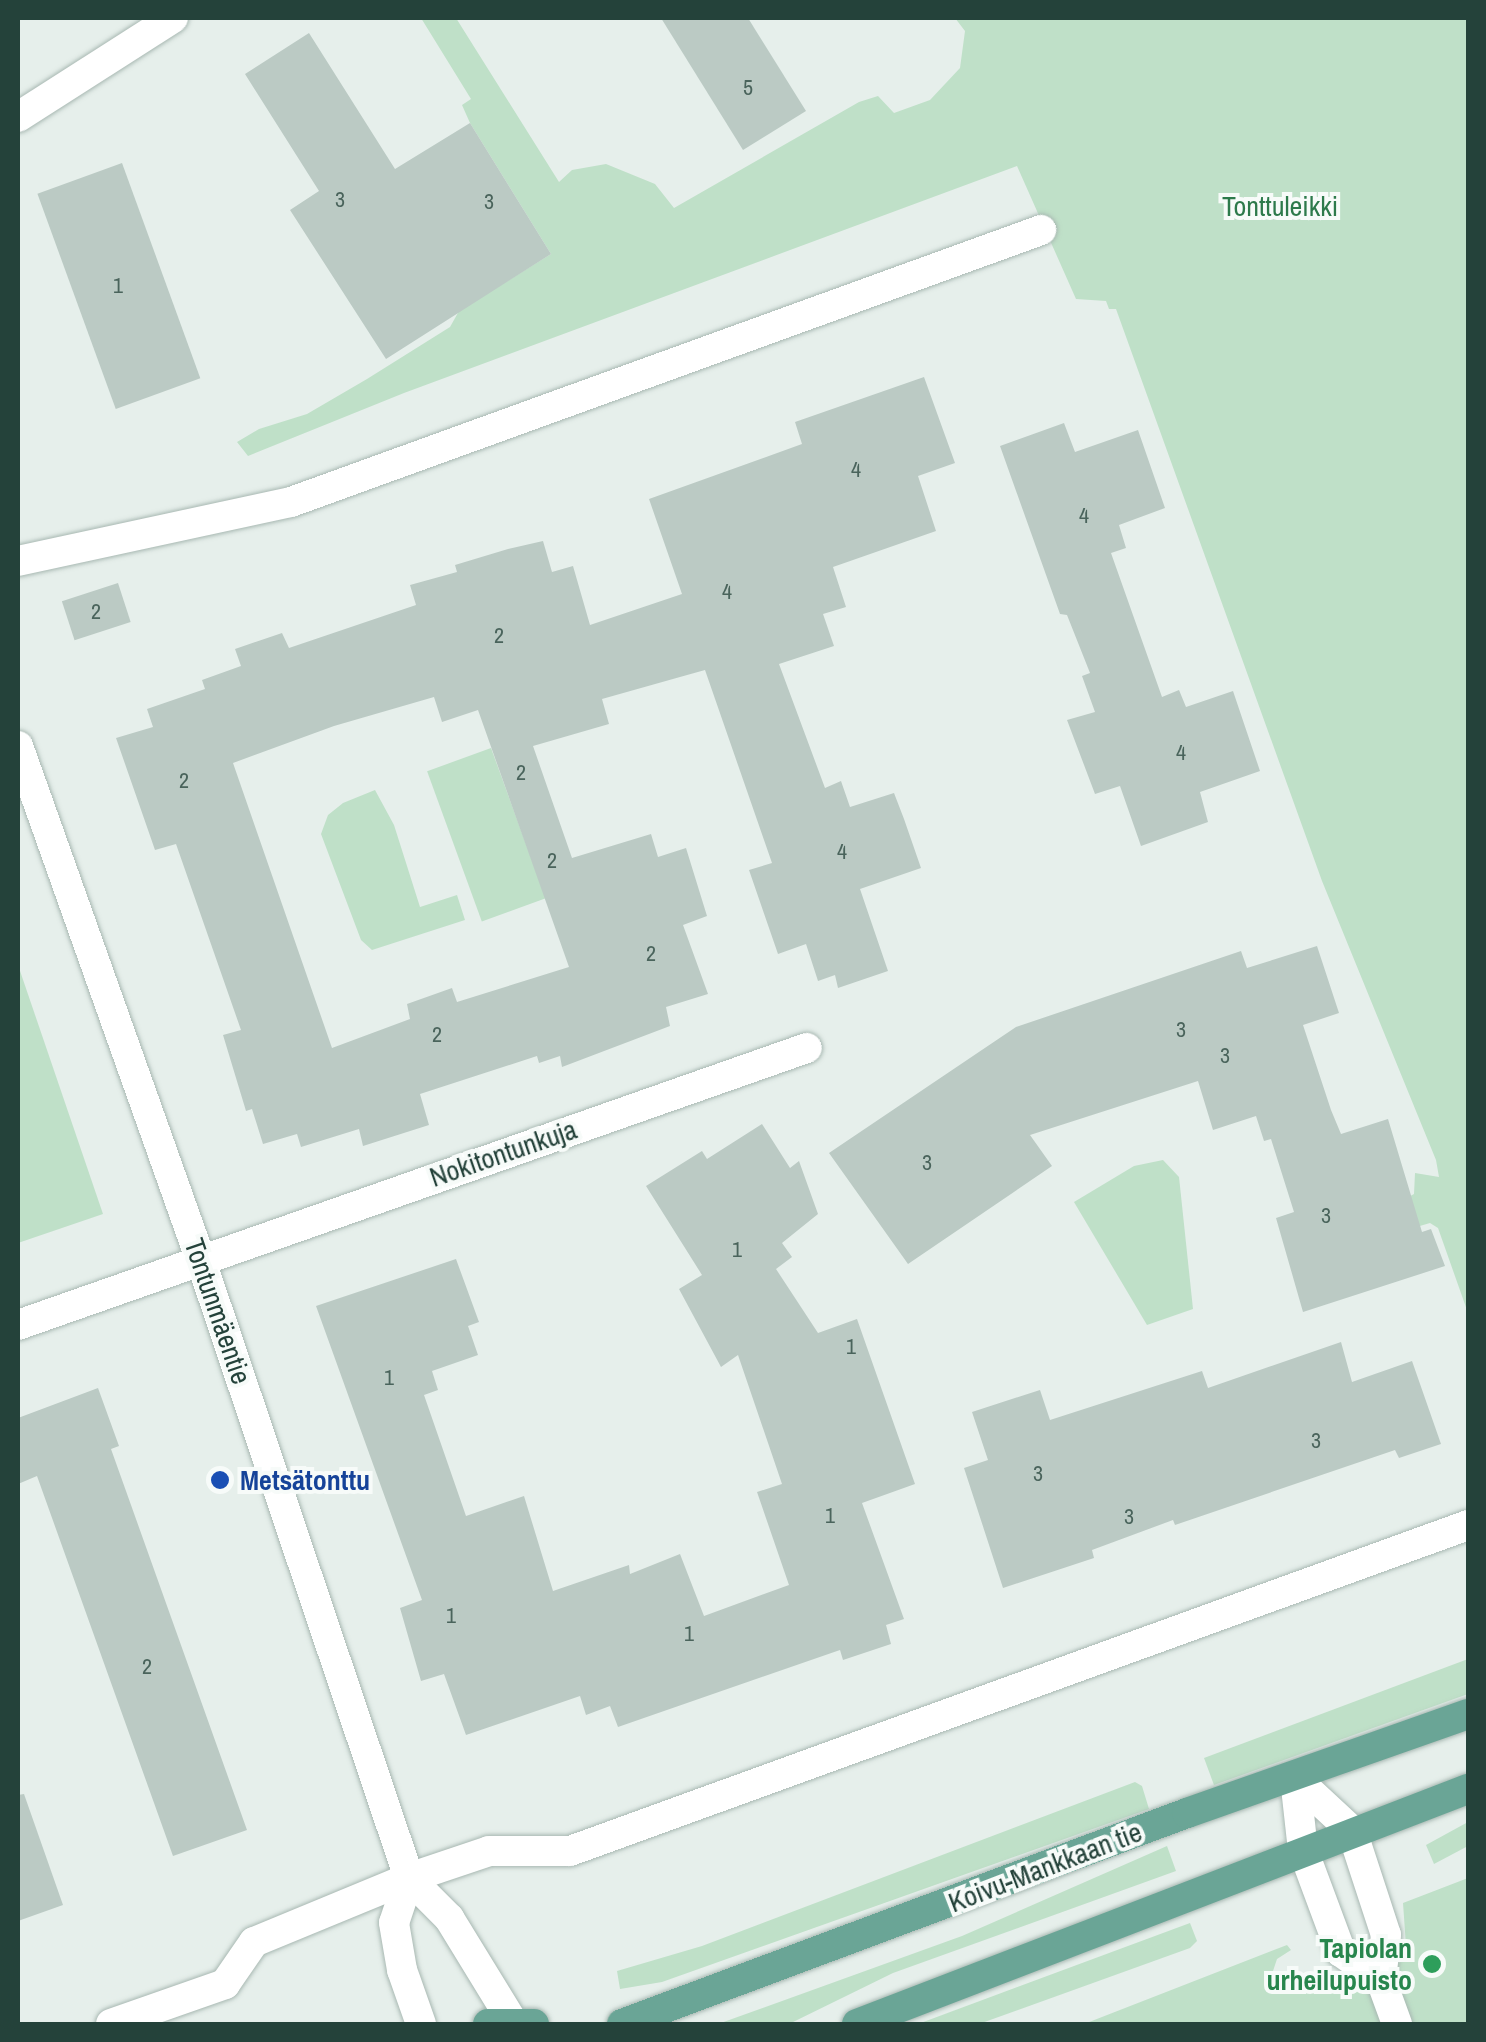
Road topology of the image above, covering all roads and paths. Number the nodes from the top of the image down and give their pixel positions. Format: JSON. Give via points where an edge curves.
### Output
{"nodes":[{"id":1,"x":173,"y":18,"type":"edge"},
{"id":2,"x":18,"y":118,"type":"edge"},
{"id":3,"x":1041,"y":230,"type":"dead end"},
{"id":4,"x":18,"y":561,"type":"edge"},
{"id":5,"x":18,"y":746,"type":"edge"},
{"id":6,"x":807,"y":1048,"type":"dead end"},
{"id":7,"x":200,"y":1258,"type":"junction"},
{"id":8,"x":18,"y":1325,"type":"edge"},
{"id":9,"x":1468,"y":1525,"type":"edge"},
{"id":10,"x":1468,"y":1714,"type":"edge"},
{"id":11,"x":1295,"y":1778,"type":"junction"},
{"id":12,"x":1468,"y":1789,"type":"edge"},
{"id":13,"x":1352,"y":1831,"type":"junction"},
{"id":14,"x":1303,"y":1850,"type":"junction"},
{"id":15,"x":409,"y":1878,"type":"junction"},
{"id":16,"x":1381,"y":1980,"type":"junction"},
{"id":17,"x":511,"y":2023,"type":"edge"},
{"id":18,"x":111,"y":2024,"type":"edge"},
{"id":19,"x":421,"y":2024,"type":"edge"},
{"id":20,"x":622,"y":2024,"type":"edge"},
{"id":21,"x":857,"y":2024,"type":"edge"},
{"id":22,"x":1397,"y":2024,"type":"edge"}],
"edges":[{"from":1,"to":2,"type":"street"},
{"from":3,"to":4,"type":"street","via":[[291,502]]},
{"from":5,"to":7,"type":"street","name":"Tontunmäentie"},
{"from":6,"to":7,"type":"street","name":"Nokitontunkuja"},
{"from":7,"to":8,"type":"street","name":"Nokitontunkuja"},
{"from":7,"to":15,"type":"street","name":"Tontunmäentie"},
{"from":9,"to":15,"type":"street","via":[[570,1851],[489,1852]]},
{"from":10,"to":11,"type":"main road","name":"Koivu-Mankkaan tie"},
{"from":11,"to":13,"type":"street"},
{"from":11,"to":14,"type":"street"},
{"from":11,"to":20,"type":"main road","name":"Koivu-Mankkaan tie"},
{"from":12,"to":13,"type":"main road"},
{"from":13,"to":14,"type":"main road"},
{"from":13,"to":16,"type":"street","via":[[1386,1935]]},
{"from":14,"to":16,"type":"street","via":[[1341,1952]]},
{"from":14,"to":21,"type":"main road"},
{"from":15,"to":17,"type":"street","name":"Tontunmäentie","via":[[448,1918]]},
{"from":15,"to":18,"type":"street","via":[[254,1942],[225,1984]]},
{"from":15,"to":19,"type":"street","via":[[394,1923]]},
{"from":16,"to":22,"type":"street"}]}
